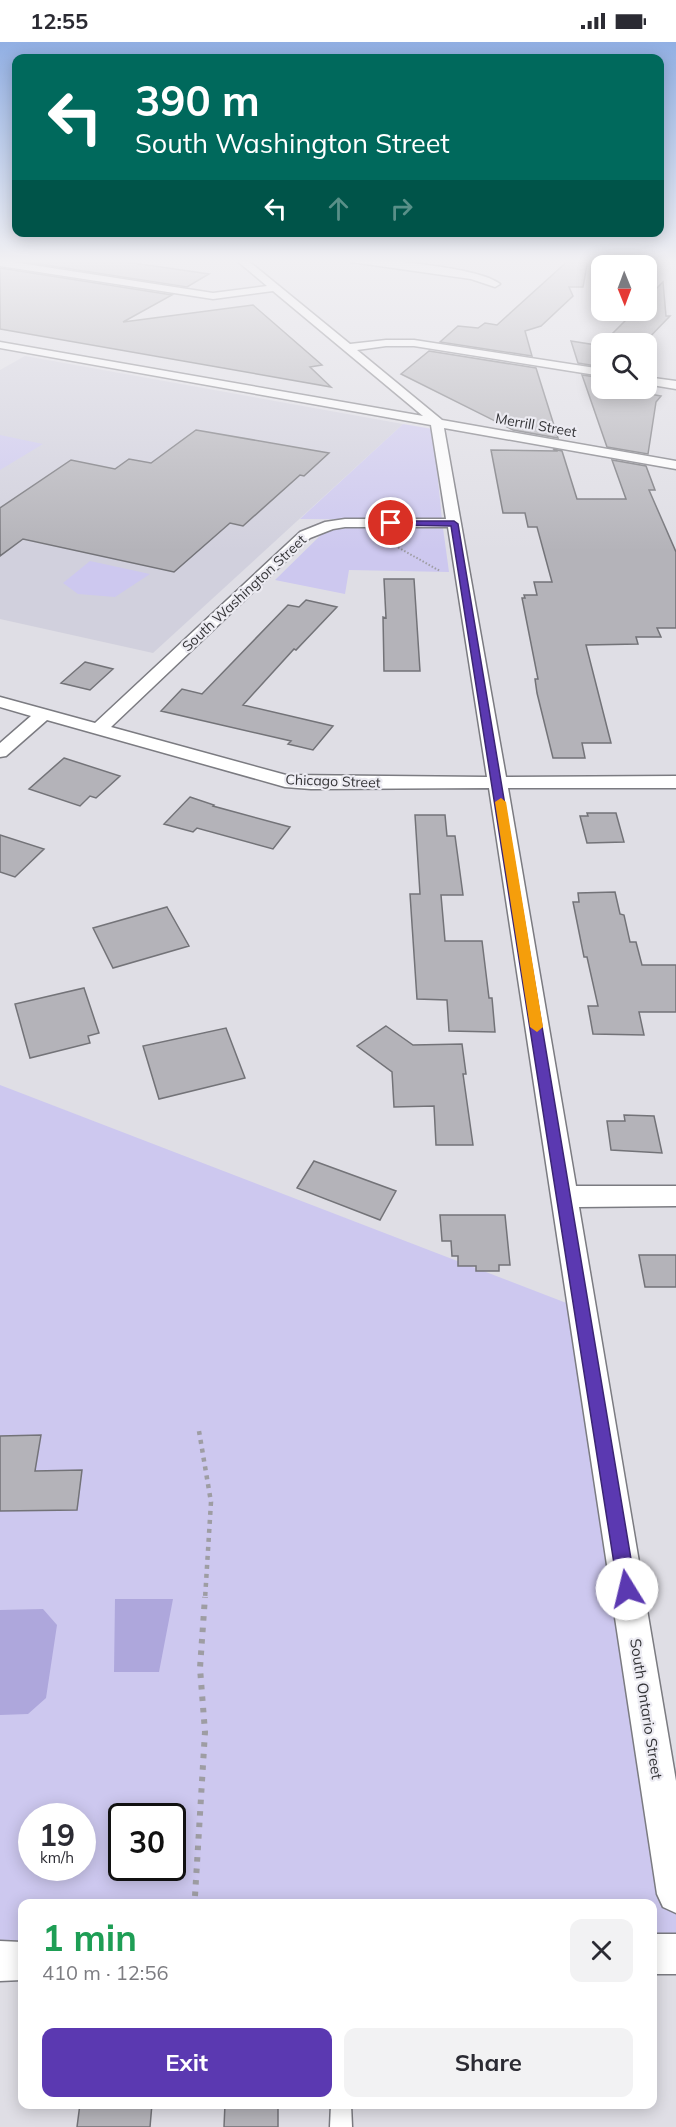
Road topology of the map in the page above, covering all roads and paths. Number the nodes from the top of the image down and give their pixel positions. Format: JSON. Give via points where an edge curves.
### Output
{"nodes":[{"id":1,"x":64,"y":356,"type":"edge"},
{"id":2,"x":357,"y":356,"type":"edge"},
{"id":3,"x":497,"y":356,"type":"edge"},
{"id":4,"x":591,"y":371,"type":"edge"},
{"id":5,"x":657,"y":381,"type":"edge"},
{"id":6,"x":676,"y":384,"type":"edge"},
{"id":7,"x":409,"y":399,"type":"junction"},
{"id":8,"x":355,"y":408,"type":"junction"},
{"id":9,"x":437,"y":422,"type":"junction"},
{"id":10,"x":676,"y":465,"type":"edge"},
{"id":11,"x":454,"y":524,"type":"junction"},
{"id":12,"x":389,"y":543,"type":"dead end"},
{"id":13,"x":443,"y":572,"type":"dead end"},
{"id":14,"x":0,"y":702,"type":"edge"},
{"id":15,"x":44,"y":714,"type":"junction"},
{"id":16,"x":99,"y":729,"type":"junction"},
{"id":17,"x":0,"y":752,"type":"edge"},
{"id":18,"x":676,"y":782,"type":"edge"},
{"id":19,"x":498,"y":783,"type":"junction"},
{"id":20,"x":676,"y":1196,"type":"edge"},
{"id":21,"x":564,"y":1197,"type":"junction"},
{"id":22,"x":200,"y":1431,"type":"dead end"},
{"id":23,"x":676,"y":1894,"type":"edge"},
{"id":24,"x":195,"y":1896,"type":"dead end"},
{"id":25,"x":657,"y":1954,"type":"edge"},
{"id":26,"x":676,"y":1954,"type":"edge"},
{"id":27,"x":18,"y":1960,"type":"edge"},
{"id":28,"x":0,"y":1961,"type":"edge"},
{"id":29,"x":341,"y":2109,"type":"edge"},
{"id":30,"x":341,"y":2127,"type":"edge"}],
"edges":[{"from":1,"to":8,"type":"street","name":"Merrill Street"},
{"from":2,"to":7,"type":"street"},
{"from":3,"to":4,"type":"street"},
{"from":5,"to":6,"type":"street"},
{"from":7,"to":8,"type":"street"},
{"from":7,"to":9,"type":"street"},
{"from":8,"to":9,"type":"street","name":"Merrill Street"},
{"from":9,"to":10,"type":"street","name":"Merrill Street"},
{"from":9,"to":11,"type":"street","name":"South Ontario Street"},
{"from":11,"to":16,"type":"street","name":"South Washington Street","via":[[345,523],[305,535]]},
{"from":11,"to":19,"type":"street","name":"South Ontario Street"},
{"from":12,"to":13,"type":"path"},
{"from":14,"to":15,"type":"street","name":"Chicago Street"},
{"from":15,"to":16,"type":"street","name":"Chicago Street"},
{"from":15,"to":17,"type":"street"},
{"from":16,"to":19,"type":"street","name":"Chicago Street","via":[[285,781]]},
{"from":18,"to":19,"type":"street","name":"Chicago Street"},
{"from":19,"to":21,"type":"street","name":"South Ontario Street"},
{"from":20,"to":21,"type":"street"},
{"from":21,"to":23,"type":"street","name":"South Ontario Street"},
{"from":22,"to":24,"type":"path","via":[[211,1502],[200,1668],[205,1732]]},
{"from":25,"to":26,"type":"street"},
{"from":27,"to":28,"type":"street"},
{"from":29,"to":30,"type":"lane"}]}
